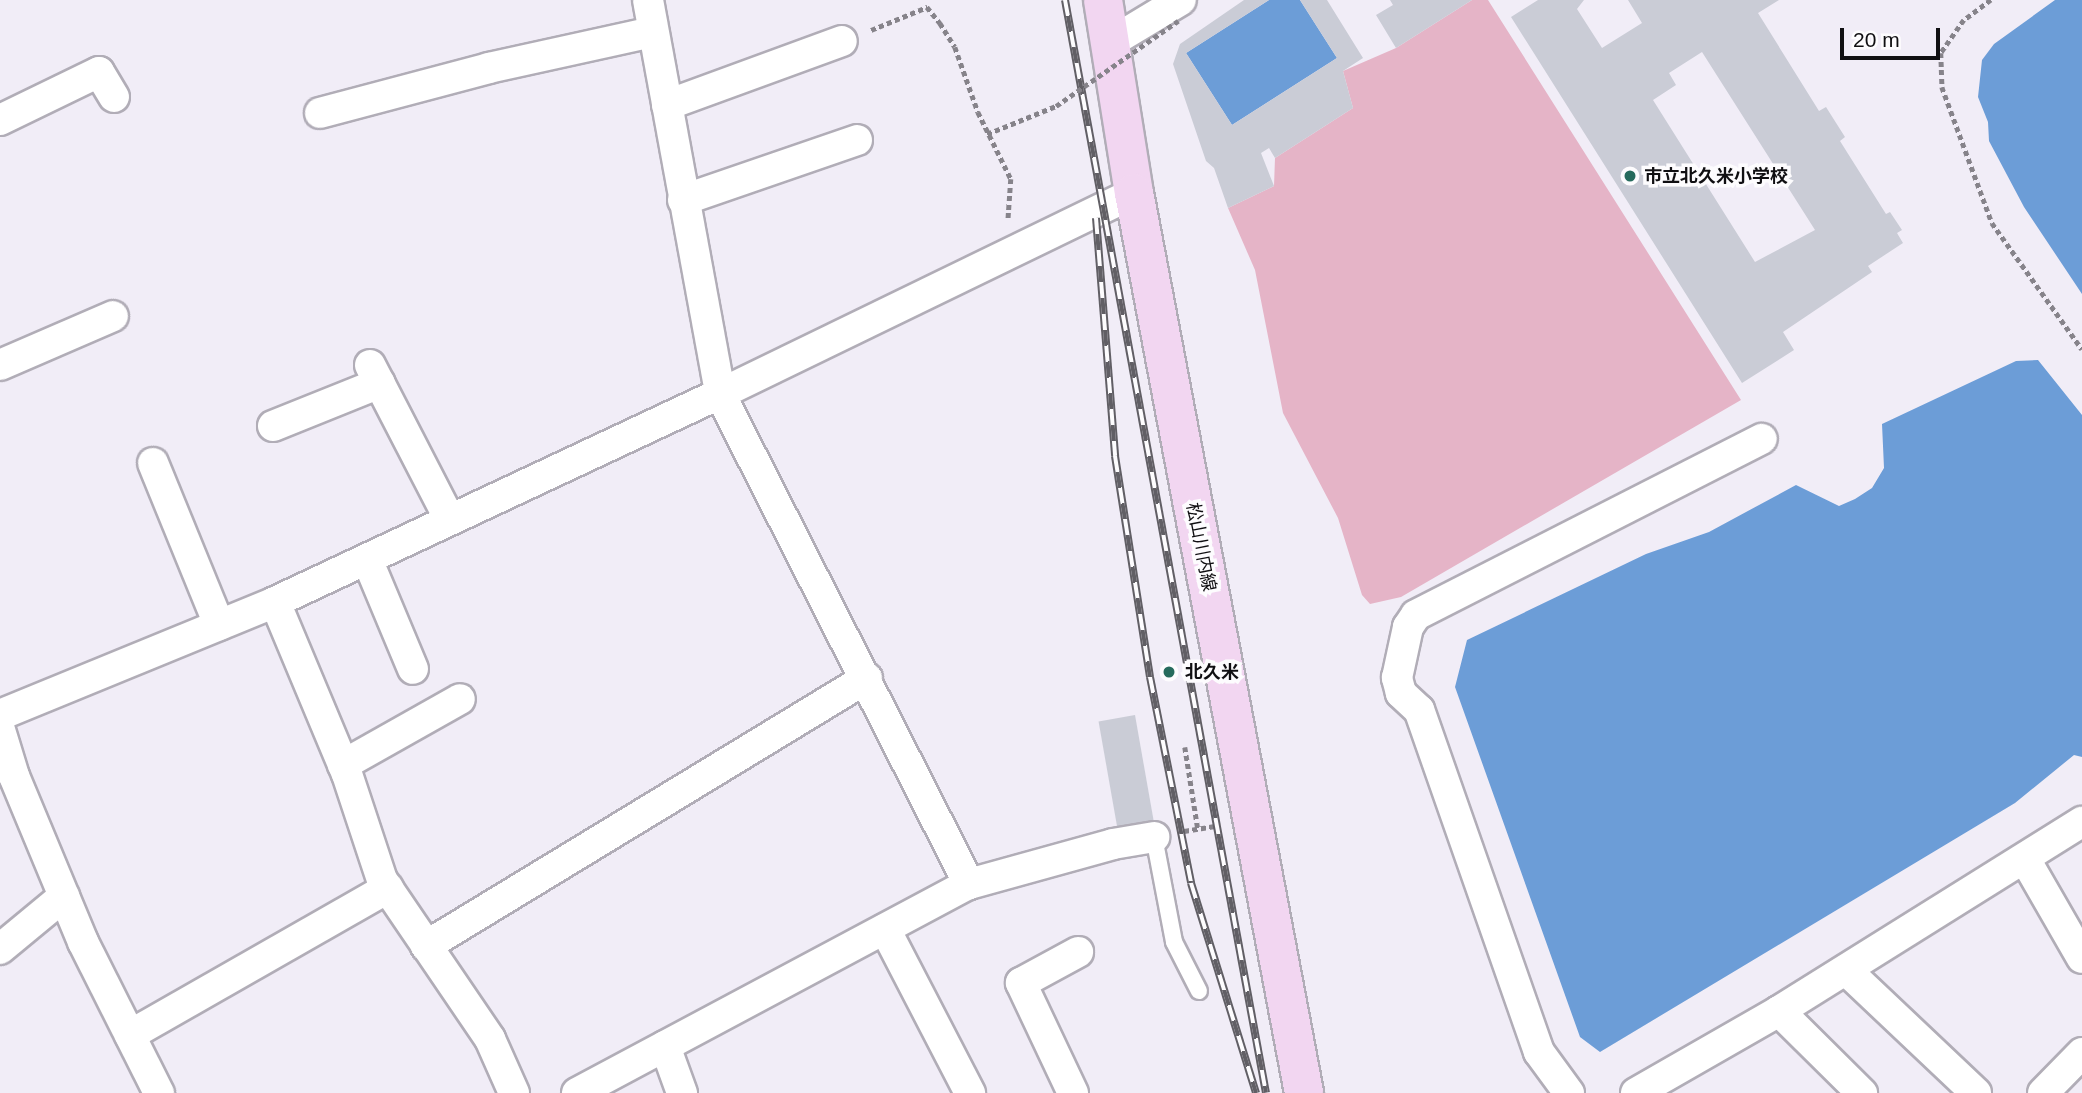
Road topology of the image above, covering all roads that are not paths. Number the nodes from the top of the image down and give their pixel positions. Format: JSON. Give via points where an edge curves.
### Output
{"nodes":[{"id":1,"x":648,"y":0,"type":"edge"},
{"id":2,"x":1103,"y":0,"type":"edge"},
{"id":3,"x":1179,"y":11,"type":"edge"},
{"id":4,"x":653,"y":32,"type":"junction"},
{"id":5,"x":842,"y":41,"type":"road end"},
{"id":6,"x":1108,"y":44,"type":"junction"},
{"id":7,"x":114,"y":97,"type":"dead end"},
{"id":8,"x":667,"y":106,"type":"junction"},
{"id":9,"x":320,"y":113,"type":"dead end"},
{"id":10,"x":0,"y":120,"type":"edge"},
{"id":11,"x":857,"y":140,"type":"dead end"},
{"id":12,"x":1134,"y":193,"type":"junction"},
{"id":13,"x":683,"y":200,"type":"junction"},
{"id":14,"x":113,"y":316,"type":"dead end"},
{"id":15,"x":0,"y":365,"type":"edge"},
{"id":16,"x":720,"y":394,"type":"junction"},
{"id":17,"x":273,"y":426,"type":"dead end"},
{"id":18,"x":1762,"y":439,"type":"dead end"},
{"id":19,"x":153,"y":463,"type":"dead end"},
{"id":20,"x":450,"y":520,"type":"junction"},
{"id":21,"x":367,"y":559,"type":"junction"},
{"id":22,"x":275,"y":602,"type":"junction"},
{"id":23,"x":219,"y":625,"type":"junction"},
{"id":24,"x":412,"y":669,"type":"dead end"},
{"id":25,"x":867,"y":678,"type":"junction"},
{"id":26,"x":460,"y":699,"type":"dead end"},
{"id":27,"x":0,"y":715,"type":"edge"},
{"id":28,"x":0,"y":730,"type":"edge"},
{"id":29,"x":343,"y":765,"type":"junction"},
{"id":30,"x":2082,"y":822,"type":"edge"},
{"id":31,"x":1154,"y":837,"type":"joint"},
{"id":32,"x":2025,"y":859,"type":"junction"},
{"id":33,"x":969,"y":884,"type":"junction"},
{"id":34,"x":388,"y":888,"type":"junction"},
{"id":35,"x":64,"y":896,"type":"junction"},
{"id":36,"x":885,"y":929,"type":"junction"},
{"id":37,"x":426,"y":946,"type":"junction"},
{"id":38,"x":0,"y":949,"type":"edge"},
{"id":39,"x":1078,"y":952,"type":"dead end"},
{"id":40,"x":2082,"y":958,"type":"edge"},
{"id":41,"x":1846,"y":970,"type":"junction"},
{"id":42,"x":1199,"y":991,"type":"dead end"},
{"id":43,"x":1779,"y":1011,"type":"junction"},
{"id":44,"x":130,"y":1035,"type":"junction"},
{"id":45,"x":665,"y":1046,"type":"junction"},
{"id":46,"x":2082,"y":1053,"type":"edge"},
{"id":47,"x":159,"y":1093,"type":"edge"},
{"id":48,"x":514,"y":1093,"type":"edge"},
{"id":49,"x":577,"y":1093,"type":"edge"},
{"id":50,"x":682,"y":1093,"type":"edge"},
{"id":51,"x":970,"y":1093,"type":"edge"},
{"id":52,"x":1073,"y":1093,"type":"edge"},
{"id":53,"x":1304,"y":1093,"type":"edge"},
{"id":54,"x":1569,"y":1093,"type":"edge"},
{"id":55,"x":1636,"y":1093,"type":"edge"},
{"id":56,"x":1862,"y":1093,"type":"edge"},
{"id":57,"x":1976,"y":1093,"type":"edge"},
{"id":58,"x":2043,"y":1093,"type":"edge"}],
"edges":[{"from":1,"to":4,"type":"street"},
{"from":2,"to":6,"type":"main road","name":"松山川内線"},
{"from":3,"to":6,"type":"street"},
{"from":4,"to":8,"type":"street"},
{"from":4,"to":9,"type":"street","via":[[489,68]]},
{"from":5,"to":8,"type":"street"},
{"from":6,"to":12,"type":"main road","name":"松山川内線"},
{"from":7,"to":10,"type":"street","via":[[99,72]]},
{"from":8,"to":13,"type":"street"},
{"from":11,"to":13,"type":"street"},
{"from":12,"to":16,"type":"street"},
{"from":12,"to":53,"type":"main road","name":"松山川内線"},
{"from":13,"to":16,"type":"street"},
{"from":14,"to":15,"type":"street"},
{"from":16,"to":20,"type":"street"},
{"from":16,"to":25,"type":"street"},
{"from":17,"to":20,"type":"street","via":[[375,374]]},
{"from":18,"to":54,"type":"street","via":[[1416,615],[1408,627],[1397,678],[1401,692],[1419,710],[1539,1052]]},
{"from":19,"to":23,"type":"street"},
{"from":20,"to":21,"type":"street"},
{"from":21,"to":22,"type":"street"},
{"from":21,"to":24,"type":"street"},
{"from":22,"to":23,"type":"street"},
{"from":22,"to":29,"type":"street"},
{"from":23,"to":27,"type":"street"},
{"from":25,"to":33,"type":"street"},
{"from":25,"to":37,"type":"street"},
{"from":26,"to":29,"type":"street"},
{"from":28,"to":35,"type":"street"},
{"from":29,"to":34,"type":"street","via":[[371,854]]},
{"from":30,"to":32,"type":"street"},
{"from":31,"to":33,"type":"street"},
{"from":31,"to":42,"type":"lane","via":[[1174,942]]},
{"from":32,"to":40,"type":"street"},
{"from":32,"to":41,"type":"street"},
{"from":33,"to":36,"type":"street"},
{"from":34,"to":37,"type":"street"},
{"from":34,"to":44,"type":"street"},
{"from":35,"to":38,"type":"street"},
{"from":35,"to":44,"type":"street"},
{"from":36,"to":45,"type":"street"},
{"from":36,"to":51,"type":"street"},
{"from":37,"to":48,"type":"street","via":[[490,1039]]},
{"from":39,"to":52,"type":"street","via":[[1021,984]]},
{"from":41,"to":43,"type":"street"},
{"from":41,"to":57,"type":"street"},
{"from":43,"to":55,"type":"street"},
{"from":43,"to":56,"type":"street"},
{"from":44,"to":47,"type":"street"},
{"from":45,"to":49,"type":"street"},
{"from":45,"to":50,"type":"street"},
{"from":46,"to":58,"type":"street"}]}
